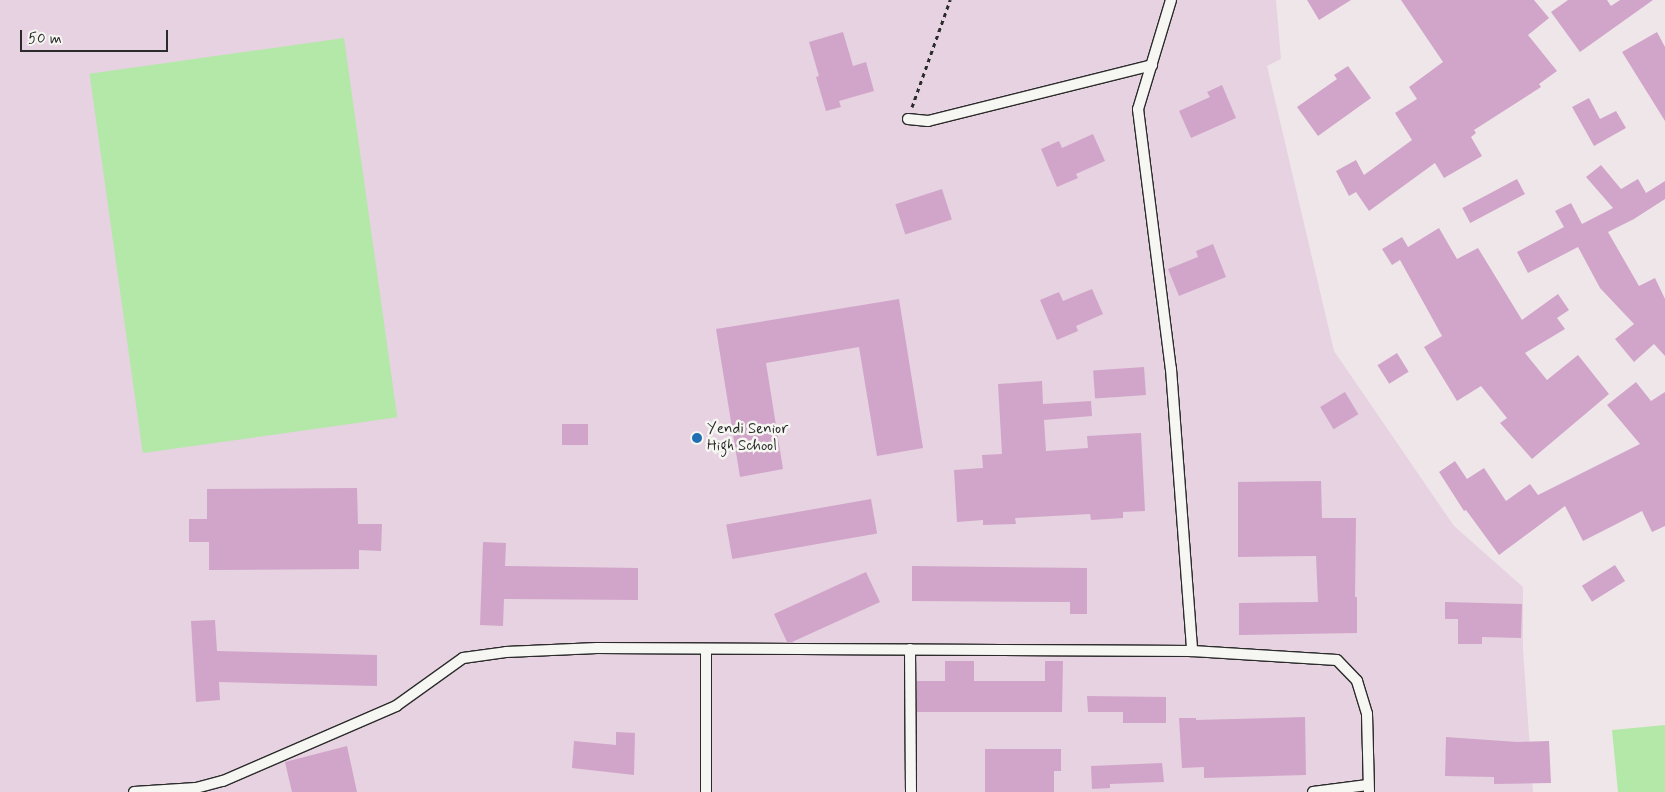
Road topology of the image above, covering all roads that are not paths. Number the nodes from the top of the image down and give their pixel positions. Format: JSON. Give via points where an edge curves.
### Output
{"nodes":[{"id":1,"x":1171,"y":0,"type":"edge"},
{"id":2,"x":1152,"y":65,"type":"junction"},
{"id":3,"x":908,"y":119,"type":"road end"},
{"id":4,"x":706,"y":648,"type":"junction"},
{"id":5,"x":910,"y":650,"type":"junction"},
{"id":6,"x":1192,"y":651,"type":"junction"},
{"id":7,"x":1369,"y":788,"type":"edge"},
{"id":8,"x":134,"y":792,"type":"edge"},
{"id":9,"x":706,"y":792,"type":"edge"},
{"id":10,"x":911,"y":792,"type":"edge"},
{"id":11,"x":1313,"y":792,"type":"edge"}],
"edges":[{"from":1,"to":2,"type":"lane"},
{"from":2,"to":3,"type":"lane","via":[[928,121]]},
{"from":2,"to":6,"type":"lane","via":[[1138,109],[1171,369]]},
{"from":4,"to":5,"type":"lane"},
{"from":4,"to":8,"type":"lane","via":[[597,648],[506,652],[462,658],[396,706],[223,781],[196,788]]},
{"from":4,"to":9,"type":"lane"},
{"from":5,"to":6,"type":"lane"},
{"from":5,"to":10,"type":"lane"},
{"from":6,"to":7,"type":"lane","via":[[1338,660],[1357,681],[1367,714]]},
{"from":7,"to":11,"type":"lane"}]}
